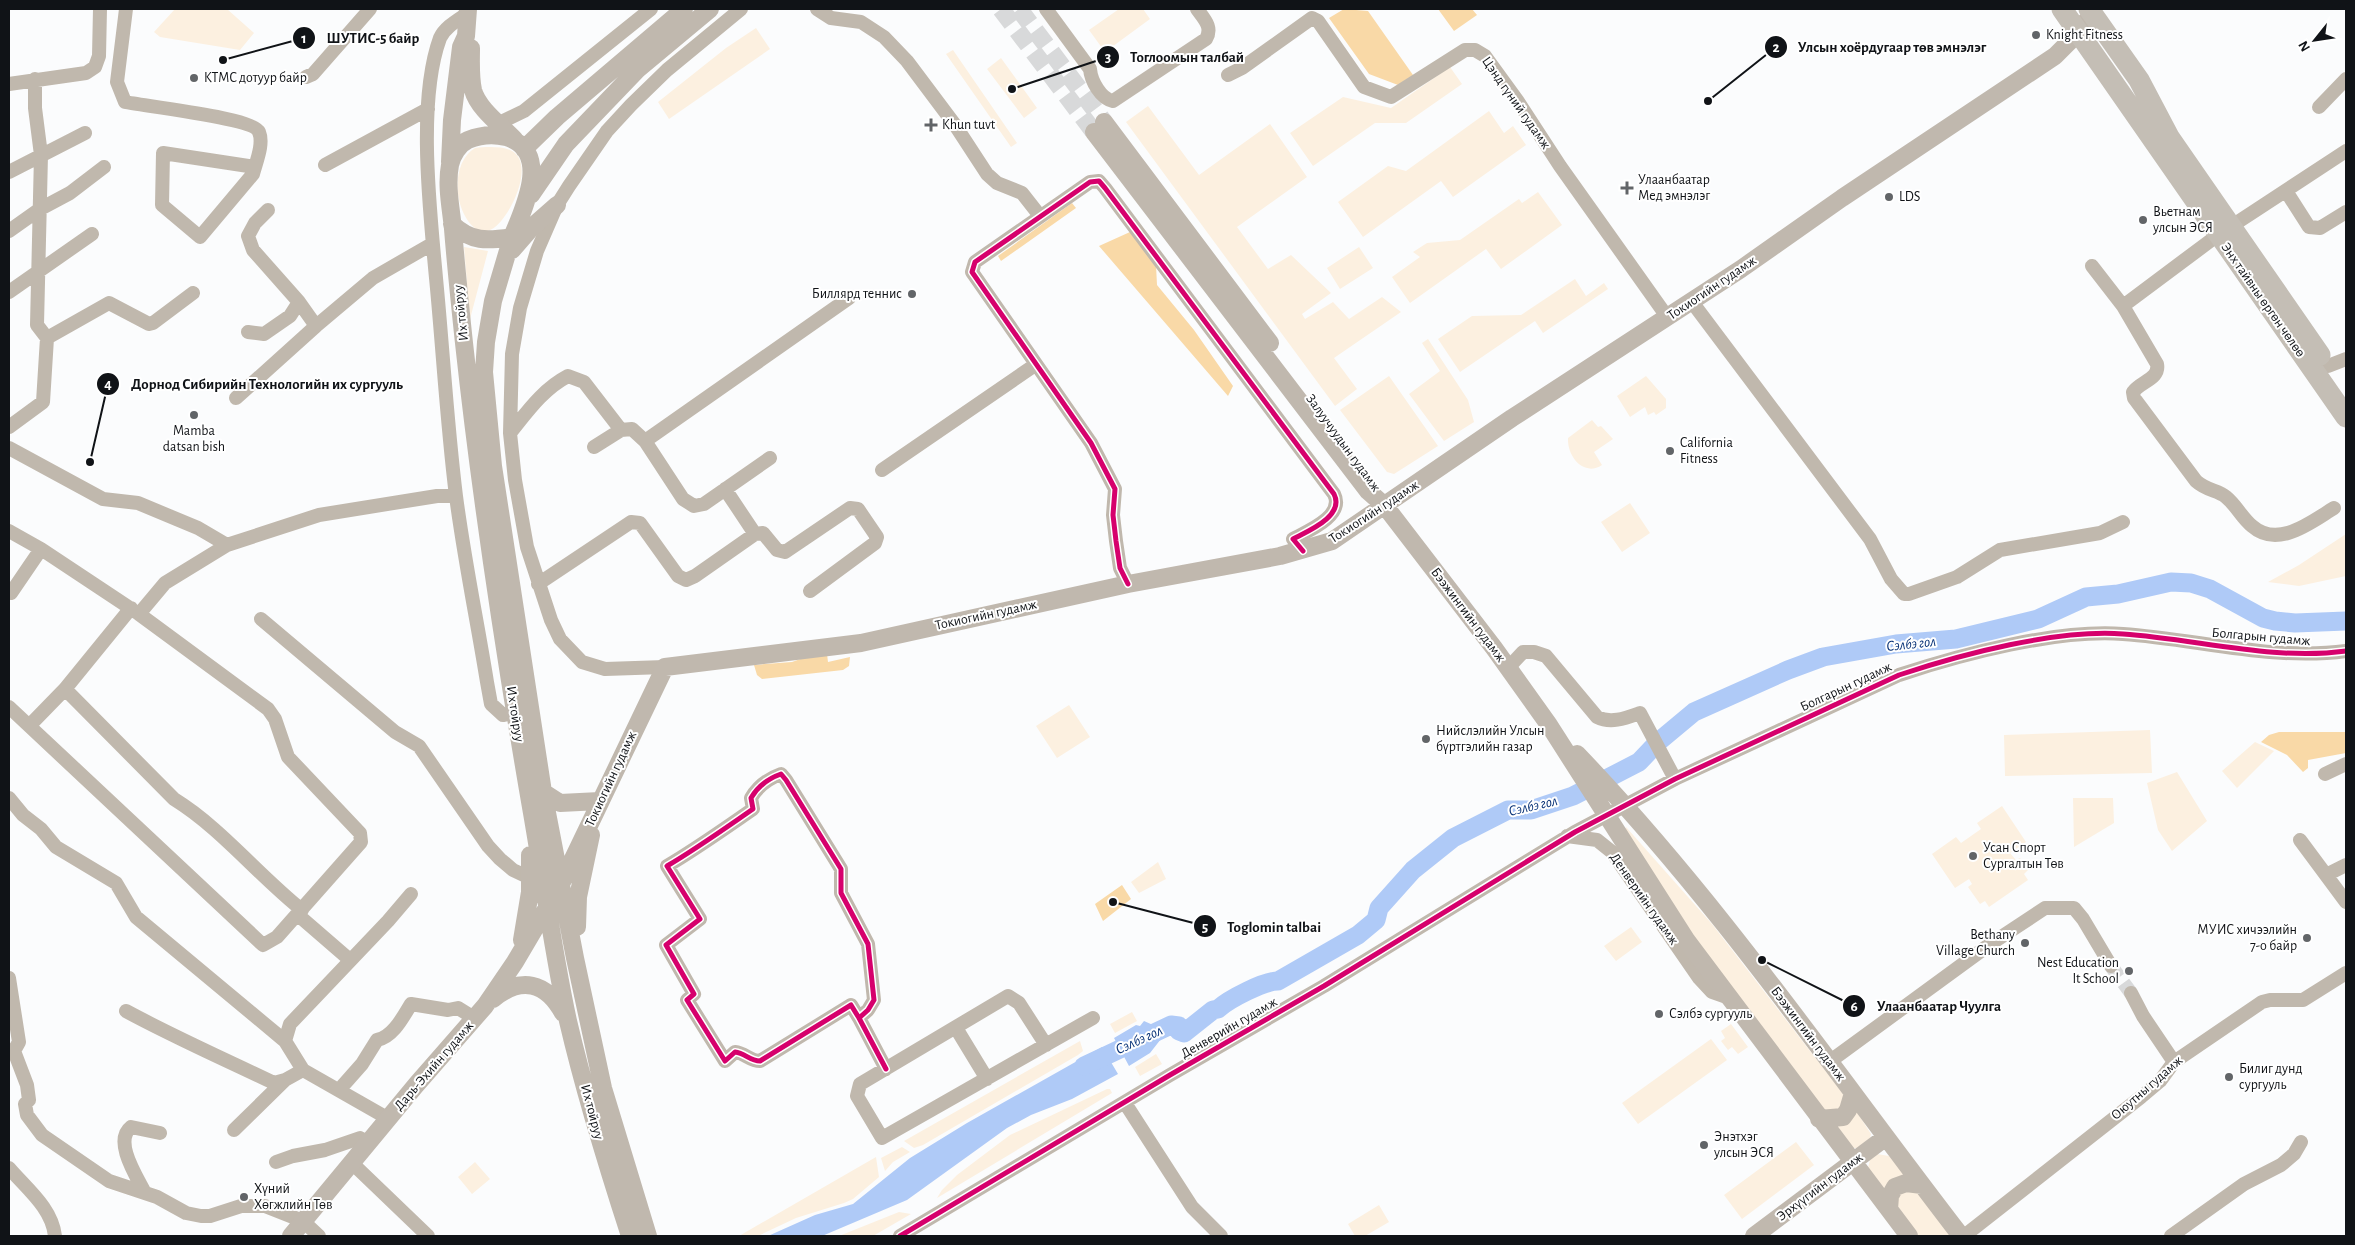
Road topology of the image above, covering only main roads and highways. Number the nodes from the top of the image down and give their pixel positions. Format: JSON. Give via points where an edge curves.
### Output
{"nodes":[{"id":1,"x":684,"y":9,"type":"edge"},
{"id":2,"x":710,"y":9,"type":"edge"},
{"id":3,"x":2062,"y":9,"type":"edge"},
{"id":4,"x":2091,"y":10,"type":"edge"},
{"id":5,"x":468,"y":11,"type":"edge"},
{"id":6,"x":2078,"y":33,"type":"junction"},
{"id":7,"x":466,"y":36,"type":"junction"},
{"id":8,"x":1099,"y":127,"type":"tunnel mouth"},
{"id":9,"x":521,"y":146,"type":"junction"},
{"id":10,"x":450,"y":163,"type":"junction"},
{"id":11,"x":528,"y":199,"type":"junction"},
{"id":12,"x":557,"y":206,"type":"road end"},
{"id":13,"x":452,"y":224,"type":"junction"},
{"id":14,"x":2225,"y":230,"type":"junction"},
{"id":15,"x":512,"y":237,"type":"junction"},
{"id":16,"x":505,"y":258,"type":"junction"},
{"id":17,"x":2337,"y":363,"type":"edge"},
{"id":18,"x":2346,"y":392,"type":"edge"},
{"id":19,"x":2346,"y":417,"type":"edge"},
{"id":20,"x":1385,"y":506,"type":"junction"},
{"id":21,"x":1549,"y":725,"type":"junction"},
{"id":22,"x":543,"y":792,"type":"junction"},
{"id":23,"x":600,"y":801,"type":"junction"},
{"id":24,"x":531,"y":809,"type":"junction"},
{"id":25,"x":593,"y":818,"type":"junction"},
{"id":26,"x":561,"y":884,"type":"junction"},
{"id":27,"x":547,"y":908,"type":"junction"},
{"id":28,"x":575,"y":958,"type":"junction"},
{"id":29,"x":515,"y":962,"type":"junction"},
{"id":30,"x":480,"y":1012,"type":"junction"},
{"id":31,"x":568,"y":1022,"type":"junction"},
{"id":32,"x":1853,"y":1093,"type":"junction"},
{"id":33,"x":1819,"y":1119,"type":"junction"},
{"id":34,"x":1886,"y":1137,"type":"junction"},
{"id":35,"x":1852,"y":1163,"type":"junction"},
{"id":36,"x":1922,"y":1185,"type":"junction"},
{"id":37,"x":626,"y":1196,"type":"junction"},
{"id":38,"x":1889,"y":1209,"type":"junction"},
{"id":39,"x":291,"y":1236,"type":"edge"},
{"id":40,"x":630,"y":1236,"type":"edge"},
{"id":41,"x":648,"y":1236,"type":"edge"},
{"id":42,"x":1754,"y":1236,"type":"edge"},
{"id":43,"x":1909,"y":1236,"type":"edge"},
{"id":44,"x":1962,"y":1236,"type":"edge"}],
"edges":[{"from":1,"to":9,"type":"main road"},
{"from":2,"to":11,"type":"main road","via":[[638,69],[566,144]]},
{"from":3,"to":6,"type":"highway","name":"Энх тайвны өргөн чөлөө"},
{"from":4,"to":6,"type":"main road","name":"Токиогийн гудамж"},
{"from":4,"to":14,"type":"highway","name":"Энх тайвны өргөн чөлөө","via":[[2139,80]]},
{"from":5,"to":7,"type":"main road"},
{"from":6,"to":14,"type":"highway","name":"Энх тайвны өргөн чөлөө"},
{"from":6,"to":20,"type":"main road","name":"Токиогийн гудамж","via":[[2055,56]]},
{"from":7,"to":9,"type":"main road","via":[[472,48],[473,92]]},
{"from":7,"to":10,"type":"main road","via":[[461,48],[453,111]]},
{"from":8,"to":20,"type":"main road","name":"Залуучуудын гудамж","via":[[1368,491]]},
{"from":9,"to":10,"type":"main road","via":[[494,135],[469,139],[456,150]]},
{"from":9,"to":11,"type":"main road","via":[[531,162]]},
{"from":10,"to":13,"type":"main road"},
{"from":11,"to":15,"type":"main road"},
{"from":12,"to":16,"type":"main road","via":[[532,227]]},
{"from":13,"to":15,"type":"main road","via":[[475,239]]},
{"from":13,"to":24,"type":"main road","name":"Их тойруу","via":[[464,340],[514,713]]},
{"from":14,"to":17,"type":"highway","name":"Энх тайвны өргөн чөлөө"},
{"from":14,"to":19,"type":"highway","name":"Энх тайвны өргөн чөлөө"},
{"from":15,"to":16,"type":"main road","name":"Их тойруу"},
{"from":16,"to":22,"type":"main road","name":"Их тойруу","via":[[488,322],[484,372],[493,466]]},
{"from":17,"to":18,"type":"highway","name":"Энх тайвны өргөн чөлөө"},
{"from":20,"to":21,"type":"main road","name":"Бээжингийн гудамж"},
{"from":20,"to":23,"type":"main road","name":"Токиогийн гудамж","via":[[1332,541],[1303,551],[1128,584],[861,643],[665,667]]},
{"from":21,"to":32,"type":"main road","name":"Бээжингийн гудамж","via":[[1643,826],[1720,919]]},
{"from":21,"to":33,"type":"main road","name":"Бээжингийн гудамж","via":[[1687,940]]},
{"from":22,"to":23,"type":"main road","via":[[560,803]]},
{"from":22,"to":26,"type":"main road","name":"Их тойруу"},
{"from":23,"to":25,"type":"main road","name":"Токиогийн гудамж"},
{"from":24,"to":27,"type":"main road","name":"Их тойруу"},
{"from":24,"to":29,"type":"main road","via":[[526,923]]},
{"from":25,"to":26,"type":"main road","name":"Токиогийн гудамж"},
{"from":25,"to":28,"type":"main road","via":[[577,909]]},
{"from":26,"to":27,"type":"main road","name":"Дарь-Эхийн гудамж"},
{"from":26,"to":28,"type":"main road","name":"Их тойруу"},
{"from":27,"to":29,"type":"main road","name":"Дарь-Эхийн гудамж"},
{"from":27,"to":31,"type":"main road","name":"Их тойруу"},
{"from":28,"to":37,"type":"main road","name":"Их тойруу"},
{"from":29,"to":30,"type":"main road","name":"Дарь-Эхийн гудамж"},
{"from":30,"to":31,"type":"main road","via":[[508,988],[531,985],[549,993]]},
{"from":30,"to":39,"type":"main road","name":"Дарь-Эхийн гудамж"},
{"from":31,"to":37,"type":"main road","name":"Их тойруу","via":[[597,1130]]},
{"from":32,"to":33,"type":"main road","via":[[1848,1110],[1842,1117]]},
{"from":32,"to":34,"type":"main road","name":"Бээжингийн гудамж"},
{"from":33,"to":35,"type":"main road","name":"Бээжингийн гудамж"},
{"from":34,"to":35,"type":"main road","name":"Эрхүүгийн гудамж"},
{"from":34,"to":36,"type":"main road","name":"Бээжингийн гудамж"},
{"from":35,"to":38,"type":"main road","name":"Бээжингийн гудамж"},
{"from":35,"to":42,"type":"main road","name":"Эрхүүгийн гудамж"},
{"from":36,"to":38,"type":"main road","via":[[1906,1183],[1895,1187]]},
{"from":36,"to":44,"type":"main road","name":"Бээжингийн гудамж"},
{"from":37,"to":40,"type":"main road"},
{"from":37,"to":41,"type":"main road"},
{"from":38,"to":43,"type":"main road","name":"Бээжингийн гудамж"}]}
